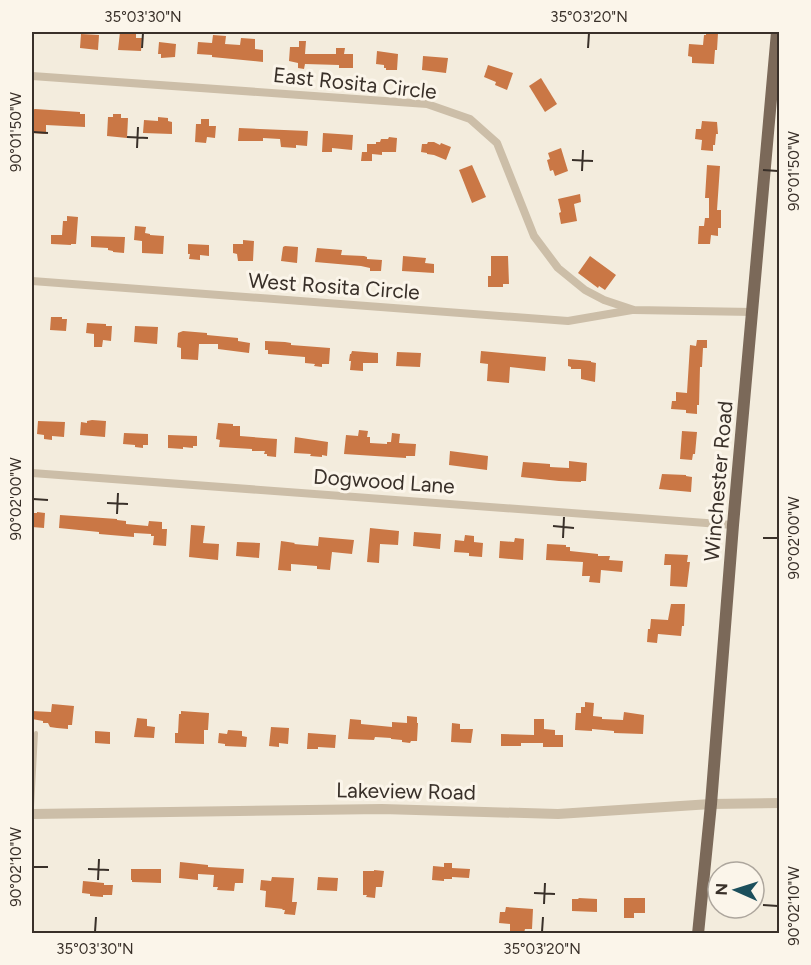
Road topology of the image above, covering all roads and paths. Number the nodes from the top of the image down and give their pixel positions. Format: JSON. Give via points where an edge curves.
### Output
{"nodes":[{"id":1,"x":777,"y":32,"type":"edge"},
{"id":2,"x":32,"y":76,"type":"edge"},
{"id":3,"x":32,"y":281,"type":"edge"},
{"id":4,"x":634,"y":310,"type":"junction"},
{"id":5,"x":753,"y":312,"type":"junction"},
{"id":6,"x":32,"y":473,"type":"edge"},
{"id":7,"x":733,"y":525,"type":"junction"},
{"id":8,"x":36,"y":733,"type":"dead end"},
{"id":9,"x":780,"y":803,"type":"edge"},
{"id":10,"x":711,"y":804,"type":"junction"},
{"id":11,"x":32,"y":807,"type":"edge"},
{"id":12,"x":32,"y":814,"type":"edge"},
{"id":13,"x":698,"y":933,"type":"edge"}],
"edges":[{"from":1,"to":5,"type":"main road","name":"Winchester Road"},
{"from":2,"to":4,"type":"street","name":"East Rosita Circle","via":[[427,104],[470,119],[497,143],[534,236],[558,268],[585,290]]},
{"from":3,"to":4,"type":"street","name":"West Rosita Circle","via":[[568,321]]},
{"from":4,"to":5,"type":"street","name":"East Rosita Circle"},
{"from":5,"to":7,"type":"main road","name":"Winchester Road"},
{"from":6,"to":7,"type":"street","name":"Dogwood Lane"},
{"from":7,"to":10,"type":"main road","name":"Winchester Road"},
{"from":8,"to":11,"type":"lane"},
{"from":9,"to":10,"type":"street","name":"Lakeview Road"},
{"from":10,"to":12,"type":"street","name":"Lakeview Road","via":[[558,814],[382,809]]},
{"from":10,"to":13,"type":"main road","name":"Winchester Road"}]}
